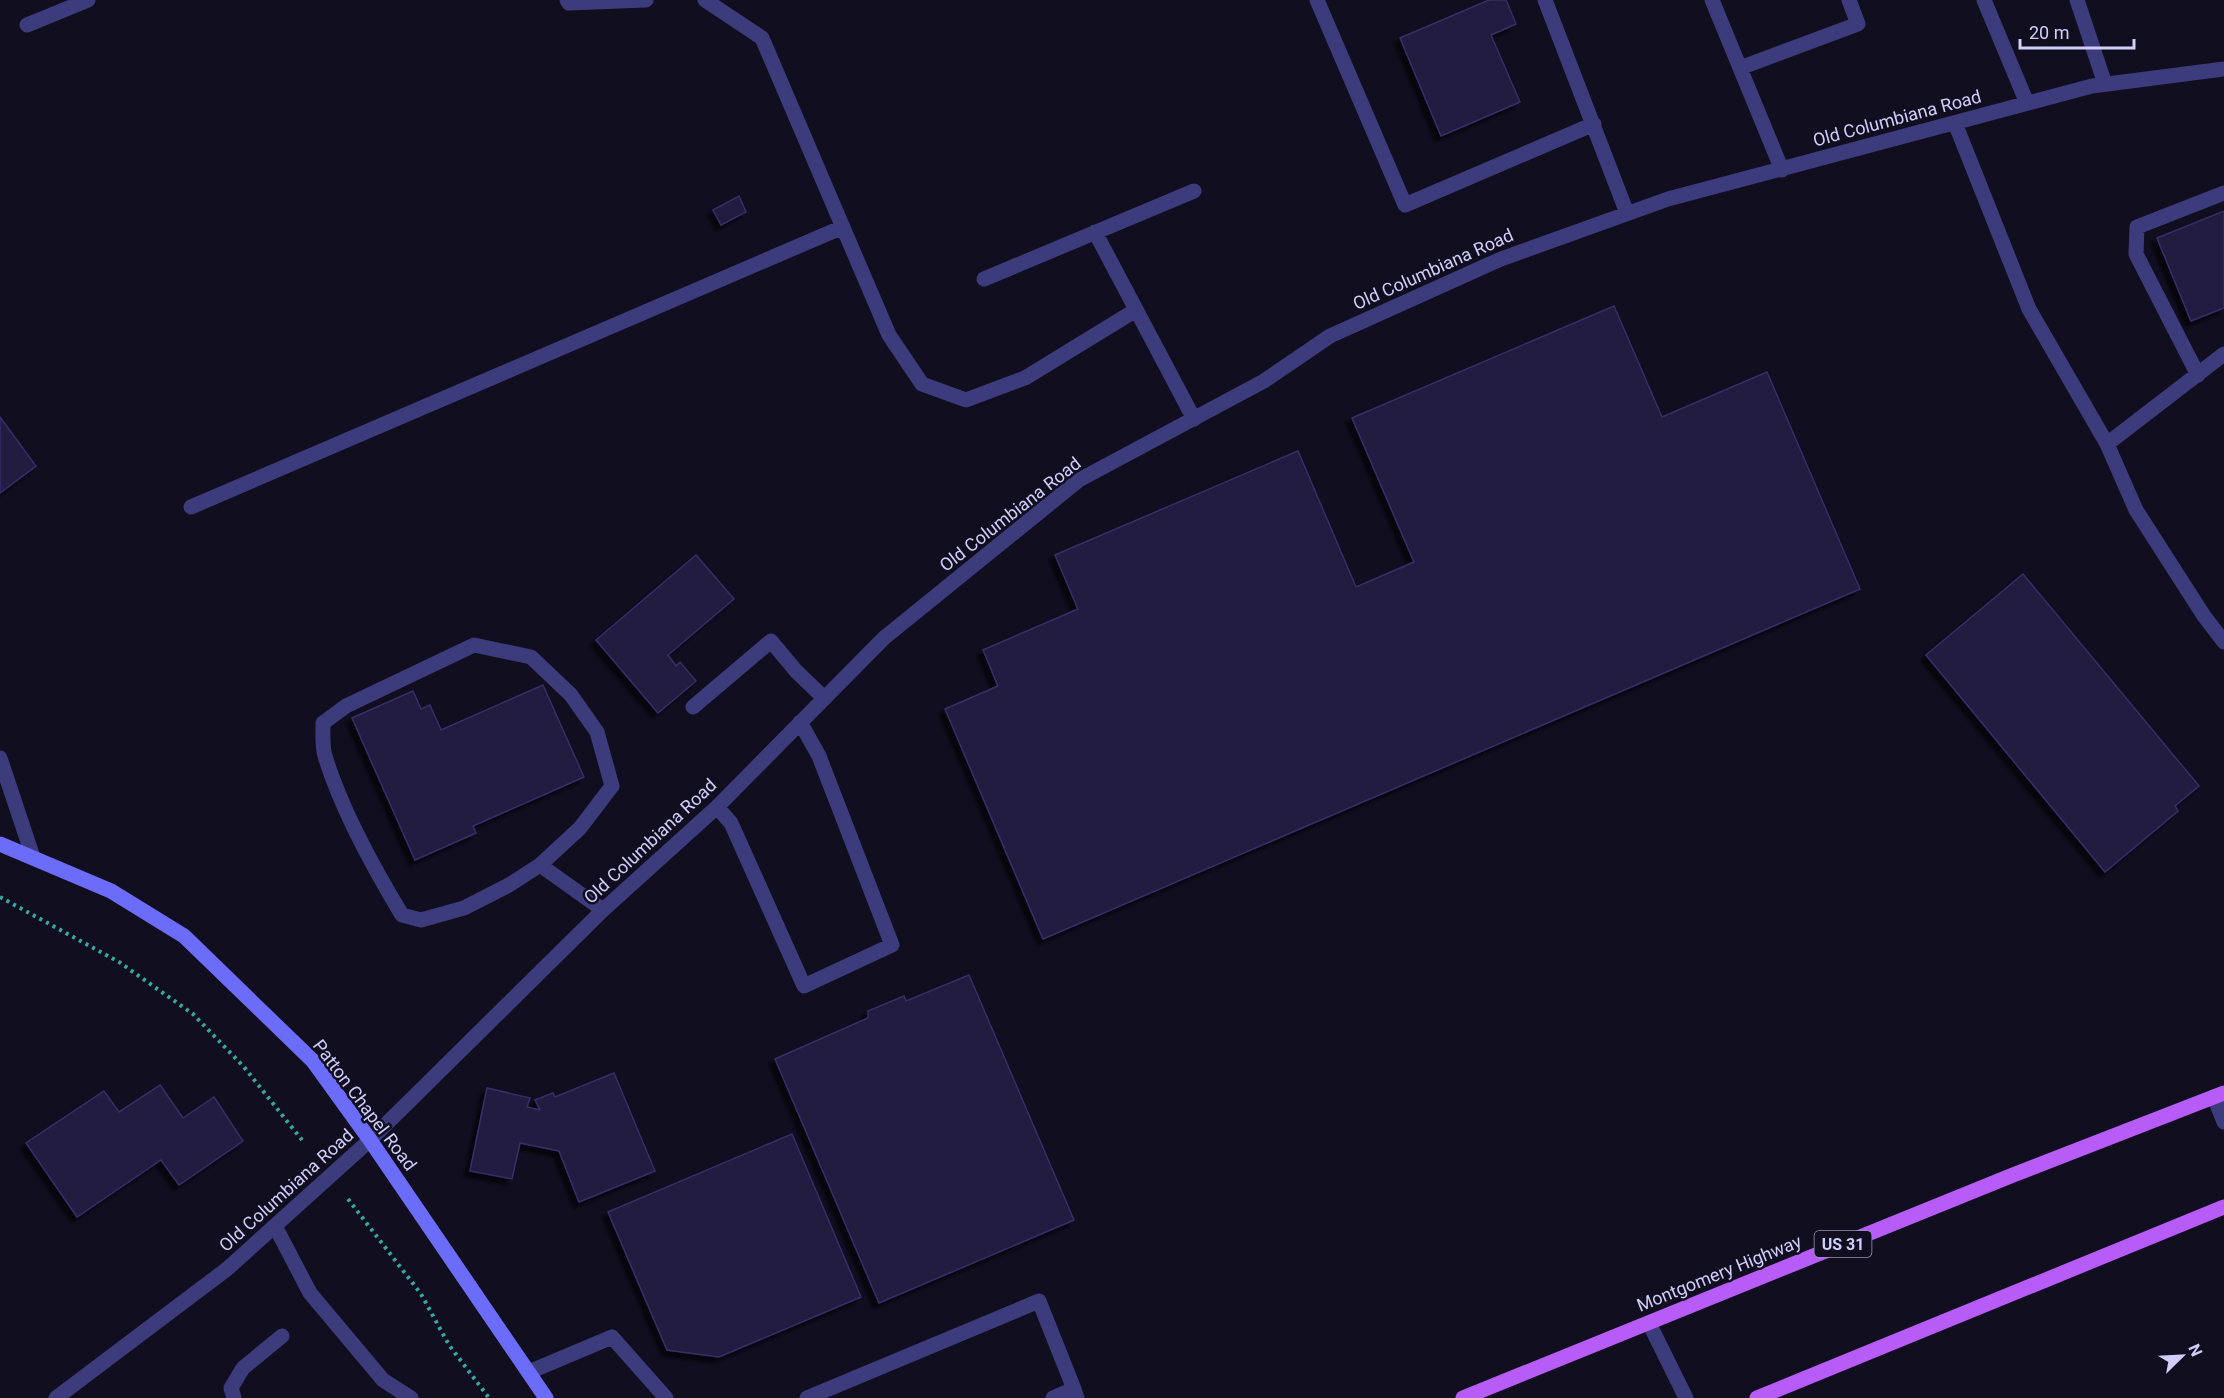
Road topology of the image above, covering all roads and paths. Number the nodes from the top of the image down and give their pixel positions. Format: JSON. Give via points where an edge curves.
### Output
{"nodes":[{"id":1,"x":88,"y":0,"type":"edge"},
{"id":2,"x":567,"y":0,"type":"edge"},
{"id":3,"x":646,"y":0,"type":"edge"},
{"id":4,"x":705,"y":0,"type":"edge"},
{"id":5,"x":1317,"y":0,"type":"edge"},
{"id":6,"x":1545,"y":0,"type":"edge"},
{"id":7,"x":1712,"y":0,"type":"edge"},
{"id":8,"x":1849,"y":0,"type":"edge"},
{"id":9,"x":1984,"y":0,"type":"edge"},
{"id":10,"x":2077,"y":0,"type":"edge"},
{"id":11,"x":27,"y":25,"type":"dead end"},
{"id":12,"x":1740,"y":68,"type":"junction"},
{"id":13,"x":2224,"y":69,"type":"edge"},
{"id":14,"x":2105,"y":84,"type":"junction"},
{"id":15,"x":2027,"y":104,"type":"junction"},
{"id":16,"x":1955,"y":123,"type":"junction"},
{"id":17,"x":1594,"y":124,"type":"junction"},
{"id":18,"x":1782,"y":170,"type":"junction"},
{"id":19,"x":1194,"y":191,"type":"dead end"},
{"id":20,"x":2224,"y":193,"type":"edge"},
{"id":21,"x":1627,"y":213,"type":"junction"},
{"id":22,"x":843,"y":227,"type":"junction"},
{"id":23,"x":1095,"y":232,"type":"junction"},
{"id":24,"x":984,"y":279,"type":"dead end"},
{"id":25,"x":1136,"y":310,"type":"junction"},
{"id":26,"x":2224,"y":354,"type":"edge"},
{"id":27,"x":2198,"y":375,"type":"junction"},
{"id":28,"x":1194,"y":419,"type":"junction"},
{"id":29,"x":2108,"y":444,"type":"junction"},
{"id":30,"x":191,"y":507,"type":"dead end"},
{"id":31,"x":2224,"y":642,"type":"edge"},
{"id":32,"x":824,"y":698,"type":"junction"},
{"id":33,"x":693,"y":707,"type":"dead end"},
{"id":34,"x":800,"y":722,"type":"junction"},
{"id":35,"x":0,"y":758,"type":"edge"},
{"id":36,"x":717,"y":807,"type":"junction"},
{"id":37,"x":0,"y":844,"type":"edge"},
{"id":38,"x":33,"y":858,"type":"junction"},
{"id":39,"x":540,"y":865,"type":"junction"},
{"id":40,"x":0,"y":897,"type":"edge"},
{"id":41,"x":603,"y":910,"type":"junction"},
{"id":42,"x":2219,"y":1095,"type":"edge"},
{"id":43,"x":2224,"y":1122,"type":"edge"},
{"id":44,"x":302,"y":1140,"type":"dead end"},
{"id":45,"x":370,"y":1140,"type":"junction"},
{"id":46,"x":348,"y":1199,"type":"dead end"},
{"id":47,"x":2224,"y":1207,"type":"edge"},
{"id":48,"x":275,"y":1226,"type":"junction"},
{"id":49,"x":1649,"y":1323,"type":"junction"},
{"id":50,"x":282,"y":1336,"type":"dead end"},
{"id":51,"x":529,"y":1372,"type":"junction"},
{"id":52,"x":1075,"y":1393,"type":"edge"},
{"id":53,"x":541,"y":1397,"type":"edge"},
{"id":54,"x":56,"y":1398,"type":"edge"},
{"id":55,"x":234,"y":1398,"type":"edge"},
{"id":56,"x":411,"y":1398,"type":"edge"},
{"id":57,"x":489,"y":1398,"type":"edge"},
{"id":58,"x":666,"y":1398,"type":"edge"},
{"id":59,"x":807,"y":1398,"type":"edge"},
{"id":60,"x":1053,"y":1398,"type":"edge"},
{"id":61,"x":1463,"y":1398,"type":"edge"},
{"id":62,"x":1686,"y":1398,"type":"edge"},
{"id":63,"x":1757,"y":1398,"type":"edge"}],
"edges":[{"from":1,"to":11,"type":"lane"},
{"from":2,"to":3,"type":"lane"},
{"from":4,"to":22,"type":"lane","via":[[762,38]]},
{"from":5,"to":17,"type":"lane","via":[[1405,205]]},
{"from":6,"to":17,"type":"lane"},
{"from":7,"to":12,"type":"lane"},
{"from":8,"to":12,"type":"lane","via":[[1858,24]]},
{"from":9,"to":15,"type":"lane"},
{"from":10,"to":14,"type":"lane"},
{"from":12,"to":18,"type":"lane"},
{"from":13,"to":14,"type":"lane","name":"Old Columbiana Road"},
{"from":14,"to":15,"type":"lane","name":"Old Columbiana Road"},
{"from":15,"to":16,"type":"lane","name":"Old Columbiana Road"},
{"from":16,"to":18,"type":"lane","name":"Old Columbiana Road"},
{"from":16,"to":29,"type":"lane","via":[[2029,309]]},
{"from":17,"to":21,"type":"lane"},
{"from":18,"to":21,"type":"lane","name":"Old Columbiana Road"},
{"from":19,"to":23,"type":"lane"},
{"from":20,"to":27,"type":"lane","via":[[2137,226],[2136,254]]},
{"from":21,"to":28,"type":"lane","name":"Old Columbiana Road","via":[[1501,259],[1330,336],[1264,381]]},
{"from":22,"to":25,"type":"lane","via":[[889,335],[922,384],[966,400],[1025,378]]},
{"from":22,"to":30,"type":"lane"},
{"from":23,"to":24,"type":"lane"},
{"from":23,"to":25,"type":"lane"},
{"from":25,"to":28,"type":"lane"},
{"from":26,"to":27,"type":"lane"},
{"from":27,"to":29,"type":"lane"},
{"from":28,"to":32,"type":"lane","name":"Old Columbiana Road","via":[[1079,480],[884,638]]},
{"from":29,"to":31,"type":"lane","via":[[2136,510]]},
{"from":32,"to":33,"type":"lane","via":[[771,641]]},
{"from":32,"to":34,"type":"lane","name":"Old Columbiana Road"},
{"from":34,"to":36,"type":"lane","name":"Old Columbiana Road"},
{"from":34,"to":36,"type":"lane","via":[[819,756],[892,945],[804,986],[731,823]]},
{"from":35,"to":38,"type":"lane"},
{"from":36,"to":41,"type":"lane","name":"Old Columbiana Road"},
{"from":37,"to":38,"type":"street","name":"Patton Chapel Road"},
{"from":38,"to":45,"type":"street","name":"Patton Chapel Road","via":[[111,891],[184,936],[313,1061]]},
{"from":39,"to":39,"type":"lane","via":[[580,828],[612,786],[597,732],[571,695],[531,657],[474,645],[346,706],[322,723],[324,754],[352,821],[402,915],[421,920],[464,908]]},
{"from":39,"to":41,"type":"lane"},
{"from":40,"to":44,"type":"path","via":[[119,962],[193,1014],[244,1067]]},
{"from":41,"to":45,"type":"lane","name":"Old Columbiana Road"},
{"from":42,"to":43,"type":"lane"},
{"from":42,"to":49,"type":"main road","name":"Montgomery Highway","number":"US 31"},
{"from":45,"to":48,"type":"lane","name":"Old Columbiana Road"},
{"from":45,"to":51,"type":"street","name":"Patton Chapel Road"},
{"from":46,"to":57,"type":"path","via":[[421,1294],[449,1345]]},
{"from":47,"to":63,"type":"main road"},
{"from":48,"to":54,"type":"lane","name":"Old Columbiana Road","via":[[227,1269]]},
{"from":48,"to":56,"type":"lane","via":[[310,1293],[383,1380]]},
{"from":49,"to":61,"type":"main road","name":"Montgomery Highway","number":"US 31"},
{"from":49,"to":62,"type":"lane"},
{"from":50,"to":55,"type":"lane","via":[[243,1368],[231,1388]]},
{"from":51,"to":53,"type":"street","name":"Patton Chapel Road"},
{"from":51,"to":58,"type":"lane","via":[[612,1337]]},
{"from":52,"to":59,"type":"lane","via":[[1039,1301]]},
{"from":52,"to":60,"type":"lane"}]}
